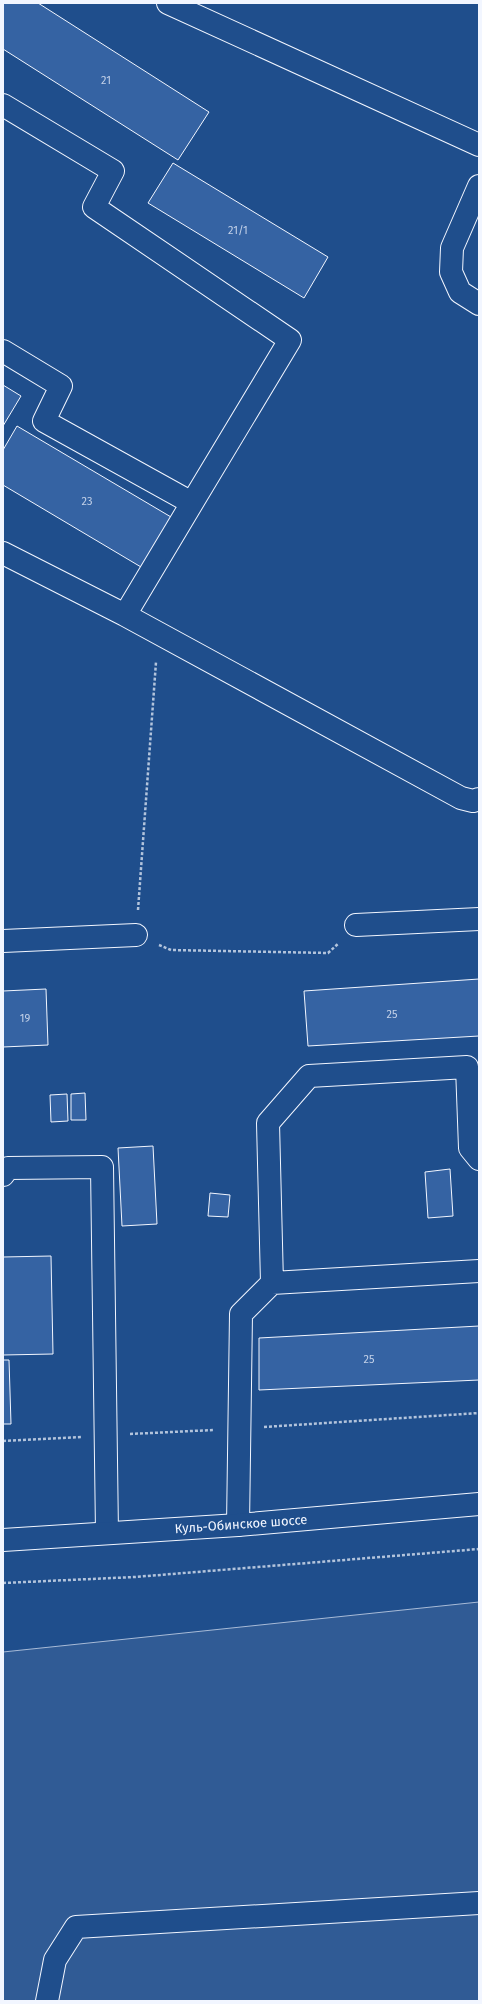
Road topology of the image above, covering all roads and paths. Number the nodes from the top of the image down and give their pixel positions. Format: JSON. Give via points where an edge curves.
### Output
{"nodes":[{"id":1,"x":168,"y":3,"type":"edge"},
{"id":2,"x":3,"y":105,"type":"edge"},
{"id":3,"x":479,"y":145,"type":"edge"},
{"id":4,"x":479,"y":186,"type":"edge"},
{"id":5,"x":479,"y":304,"type":"edge"},
{"id":6,"x":3,"y":351,"type":"edge"},
{"id":7,"x":192,"y":503,"type":"junction"},
{"id":8,"x":3,"y":554,"type":"edge"},
{"id":9,"x":125,"y":615,"type":"junction"},
{"id":10,"x":158,"y":633,"type":"junction"},
{"id":11,"x":479,"y":799,"type":"edge"},
{"id":12,"x":479,"y":918,"type":"edge"},
{"id":13,"x":356,"y":926,"type":"joint"},
{"id":14,"x":136,"y":935,"type":"junction"},
{"id":15,"x":3,"y":941,"type":"edge"},
{"id":16,"x":479,"y":1159,"type":"edge"},
{"id":17,"x":3,"y":1175,"type":"edge"},
{"id":18,"x":479,"y":1271,"type":"edge"},
{"id":19,"x":272,"y":1283,"type":"junction"},
{"id":20,"x":479,"y":1504,"type":"edge"},
{"id":21,"x":238,"y":1525,"type":"junction"},
{"id":22,"x":106,"y":1533,"type":"junction"},
{"id":23,"x":3,"y":1540,"type":"edge"},
{"id":24,"x":479,"y":1549,"type":"edge"},
{"id":25,"x":3,"y":1584,"type":"edge"},
{"id":26,"x":479,"y":1903,"type":"edge"},
{"id":27,"x":47,"y":2001,"type":"edge"}],
"edges":[{"from":1,"to":3,"type":"main road"},
{"from":2,"to":7,"type":"main road","via":[[114,171],[94,207],[290,340]]},
{"from":4,"to":5,"type":"main road","via":[[452,248],[452,272],[460,292]]},
{"from":6,"to":7,"type":"main road","via":[[60,386],[44,421]]},
{"from":7,"to":9,"type":"main road"},
{"from":8,"to":9,"type":"main road"},
{"from":9,"to":10,"type":"main road"},
{"from":10,"to":11,"type":"main road","via":[[461,798],[474,801]]},
{"from":10,"to":14,"type":"path"},
{"from":12,"to":13,"type":"main road"},
{"from":13,"to":14,"type":"path","via":[[328,953],[171,950]]},
{"from":14,"to":15,"type":"main road"},
{"from":16,"to":19,"type":"main road","via":[[470,1148],[467,1067],[309,1076],[268,1123]]},
{"from":17,"to":22,"type":"main road","via":[[8,1168],[102,1167]]},
{"from":18,"to":19,"type":"main road"},
{"from":19,"to":21,"type":"main road","via":[[241,1314]]},
{"from":20,"to":21,"type":"main road","name":"Куль-Обинское шоссе"},
{"from":21,"to":22,"type":"main road","name":"Куль-Обинское шоссе"},
{"from":22,"to":23,"type":"main road","name":"Куль-Обинское шоссе"},
{"from":24,"to":25,"type":"path","via":[[135,1577]]},
{"from":26,"to":27,"type":"main road","via":[[76,1927],[55,1960]]}]}
